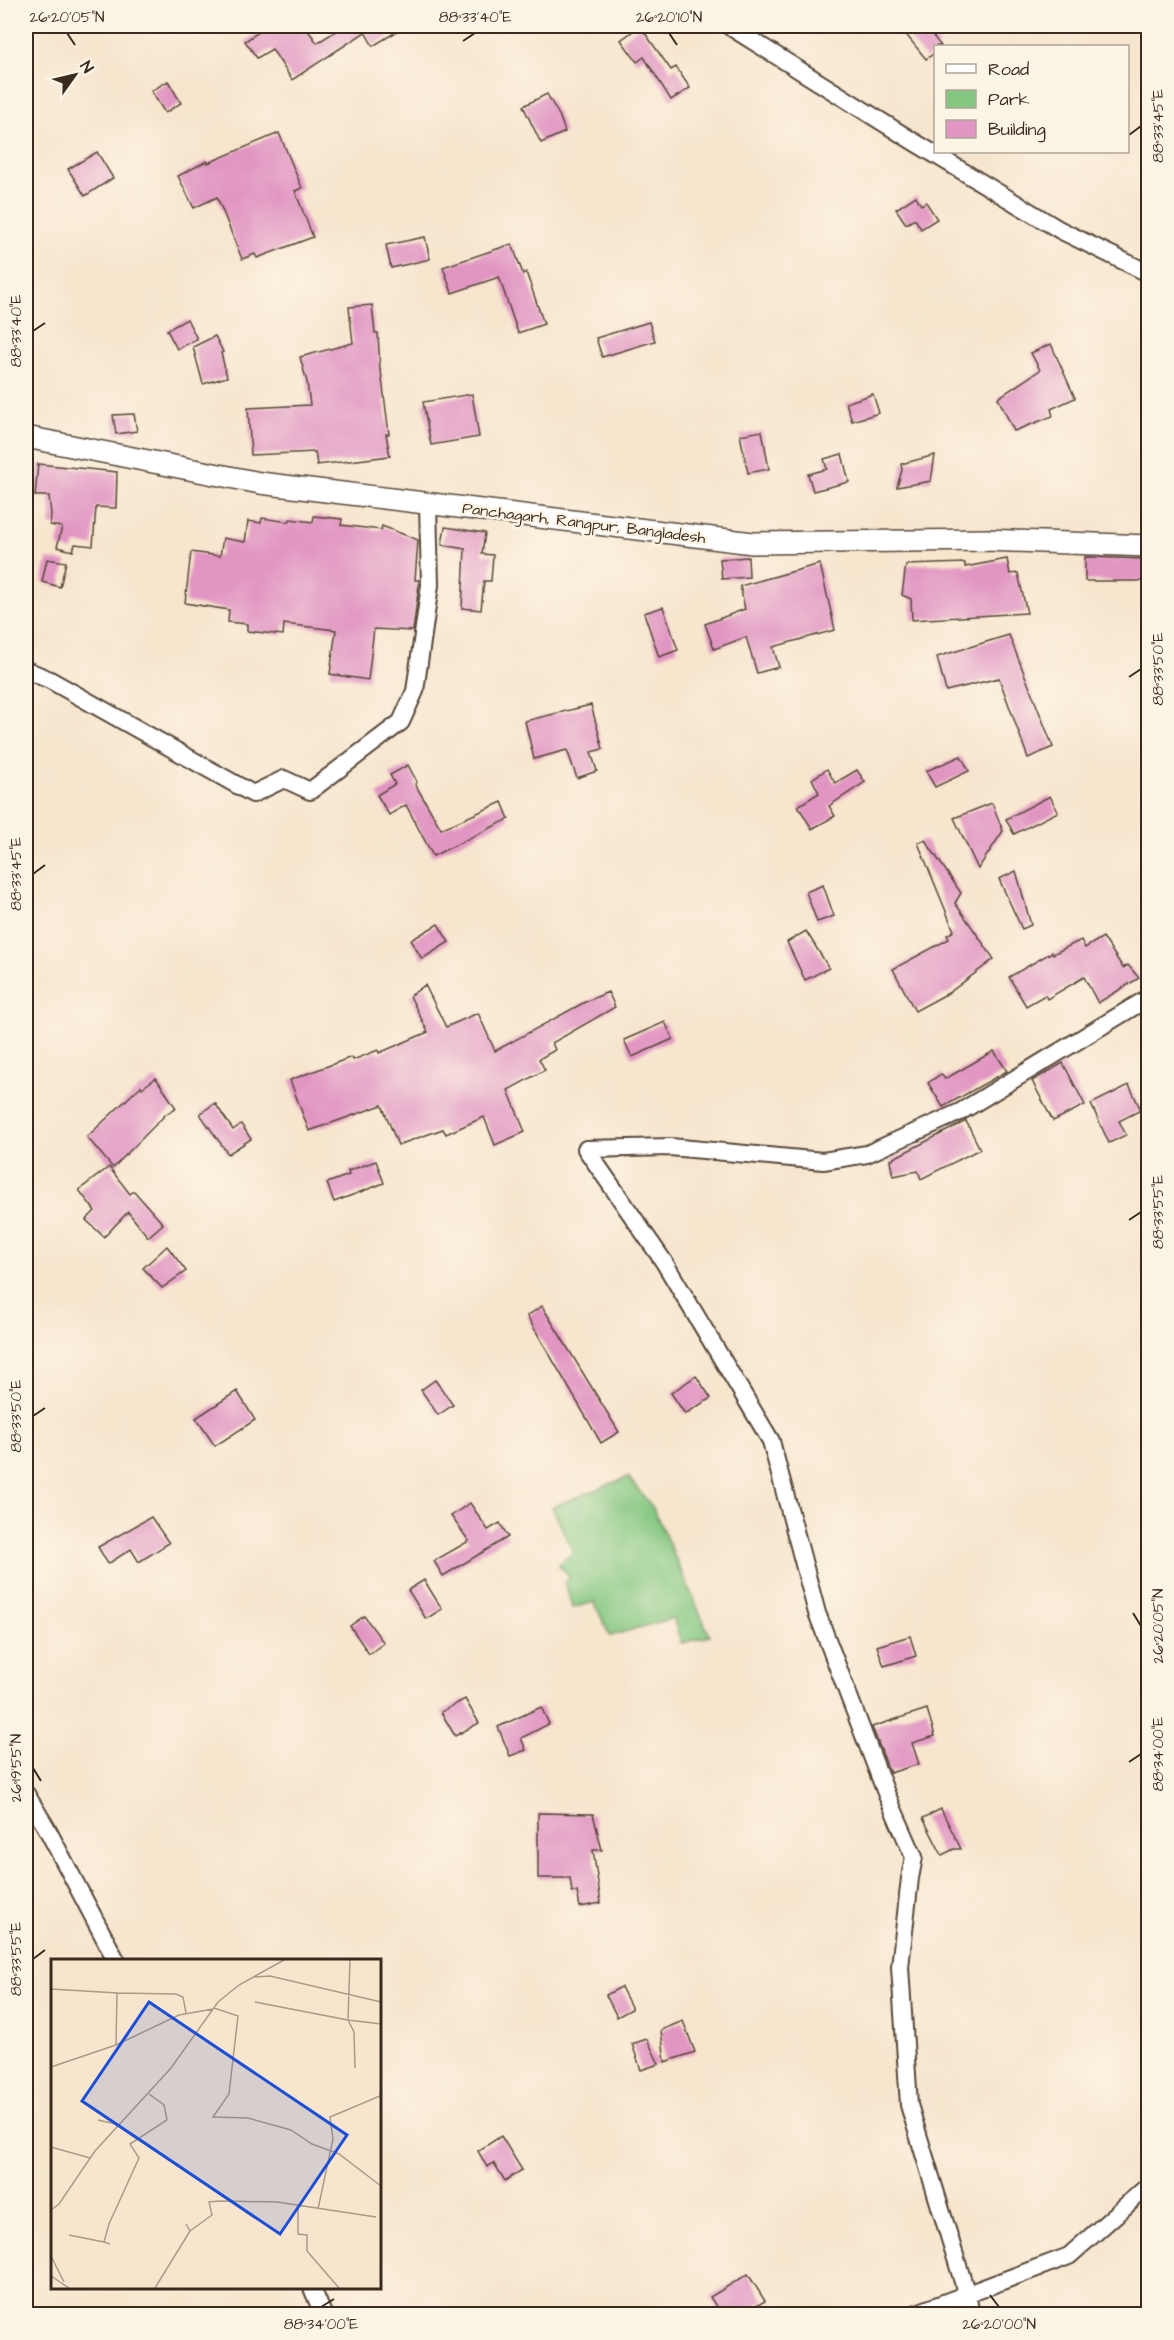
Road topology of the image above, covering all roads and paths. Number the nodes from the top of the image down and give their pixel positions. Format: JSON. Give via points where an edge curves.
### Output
{"nodes":[{"id":1,"x":729,"y":26,"type":"edge"},
{"id":2,"x":1149,"y":273,"type":"edge"},
{"id":3,"x":26,"y":437,"type":"edge"},
{"id":4,"x":428,"y":504,"type":"junction"},
{"id":5,"x":1149,"y":546,"type":"edge"},
{"id":6,"x":26,"y":670,"type":"edge"},
{"id":7,"x":1149,"y":998,"type":"edge"},
{"id":8,"x":26,"y":1794,"type":"edge"},
{"id":9,"x":115,"y":1959,"type":"edge"},
{"id":10,"x":1149,"y":2186,"type":"edge"},
{"id":11,"x":312,"y":2289,"type":"edge"},
{"id":12,"x":967,"y":2295,"type":"junction"},
{"id":13,"x":323,"y":2314,"type":"edge"},
{"id":14,"x":914,"y":2314,"type":"edge"},
{"id":15,"x":971,"y":2314,"type":"edge"}],
"edges":[{"from":1,"to":2,"type":"street","via":[[1060,230]]},
{"from":3,"to":4,"type":"street","name":"Panchagarh, Rangpur, Bangladesh","via":[[260,483]]},
{"from":4,"to":5,"type":"street","name":"Panchagarh, Rangpur, Bangladesh","via":[[753,543],[986,540]]},
{"from":4,"to":6,"type":"street","via":[[430,585],[415,691],[401,722],[310,791],[284,779],[253,794]]},
{"from":7,"to":12,"type":"street","via":[[960,1112],[867,1154],[823,1161],[670,1147],[586,1149],[664,1262],[771,1441],[817,1613],[914,1857],[900,1967],[909,2104]]},
{"from":8,"to":9,"type":"street"},
{"from":10,"to":12,"type":"street","via":[[1070,2256]]},
{"from":11,"to":13,"type":"street"},
{"from":12,"to":14,"type":"street"},
{"from":12,"to":15,"type":"street"}]}
